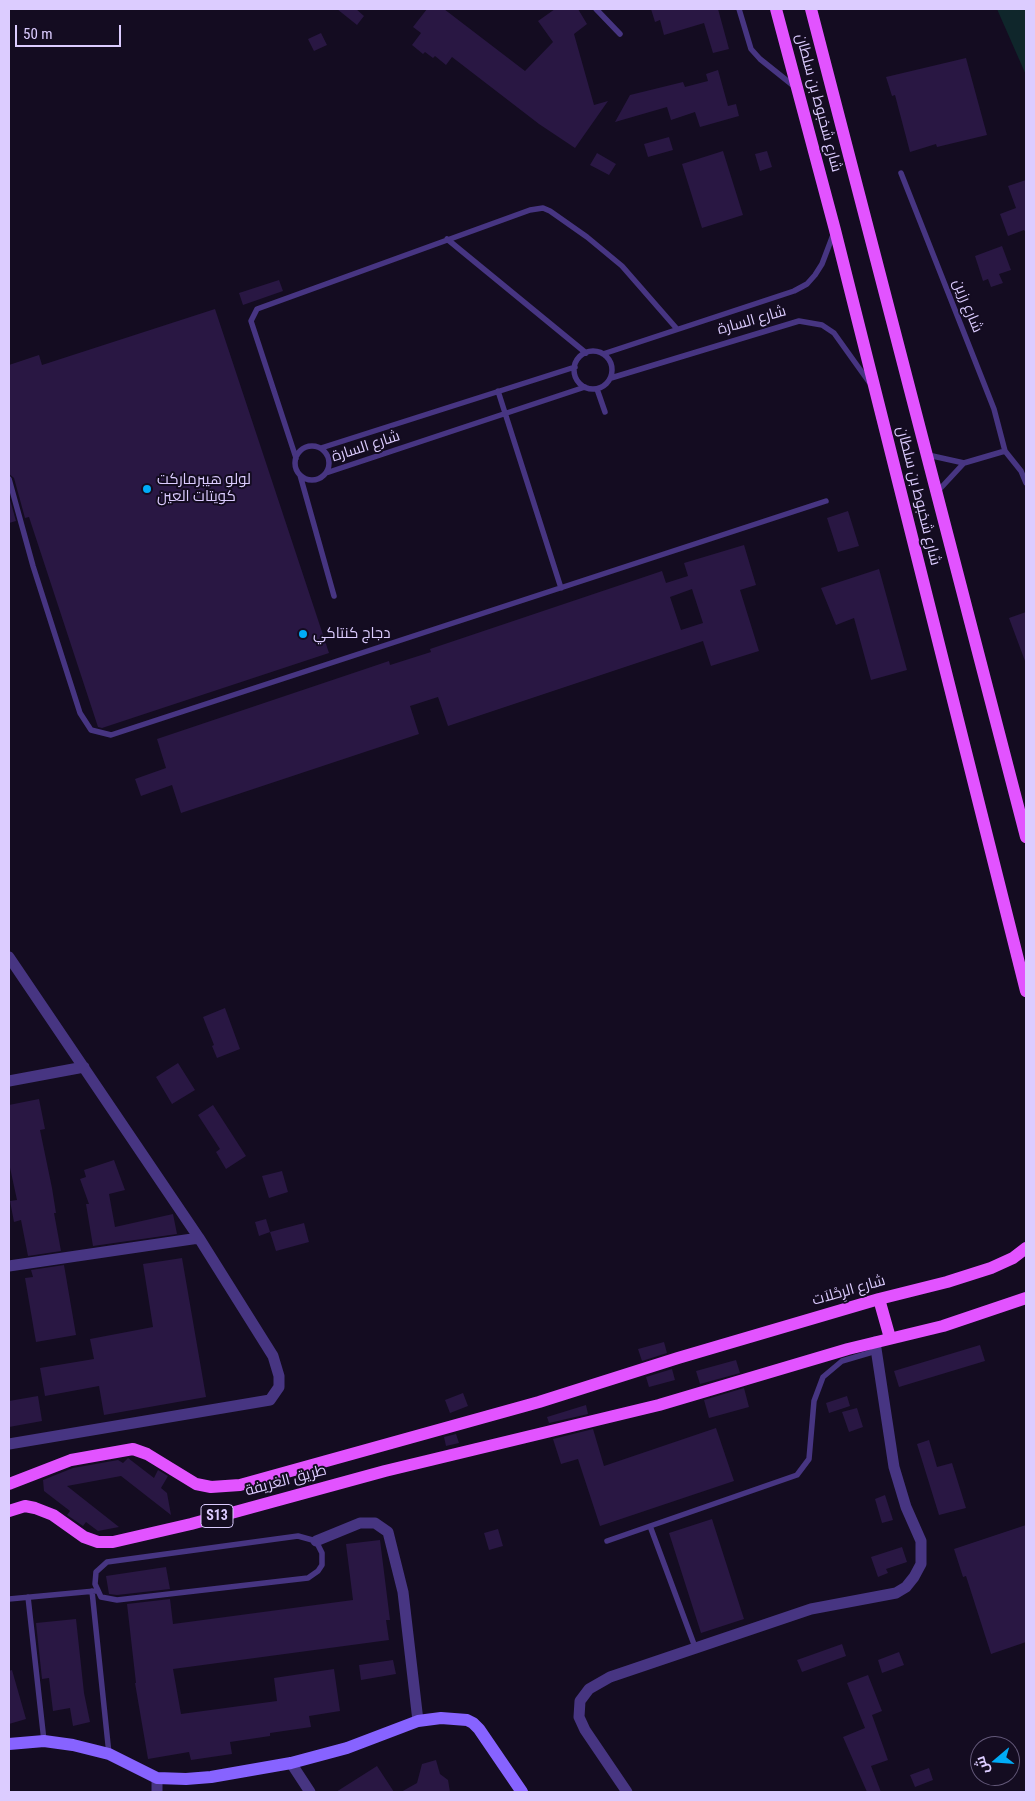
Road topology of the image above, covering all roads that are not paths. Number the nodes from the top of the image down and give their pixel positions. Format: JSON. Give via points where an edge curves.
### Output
{"nodes":[{"id":1,"x":596,"y":9,"type":"edge"},
{"id":2,"x":739,"y":9,"type":"edge"},
{"id":3,"x":776,"y":9,"type":"edge"},
{"id":4,"x":811,"y":9,"type":"edge"},
{"id":5,"x":620,"y":34,"type":"dead end"},
{"id":6,"x":797,"y":89,"type":"junction"},
{"id":7,"x":901,"y":173,"type":"dead end"},
{"id":8,"x":835,"y":230,"type":"junction"},
{"id":9,"x":447,"y":239,"type":"junction"},
{"id":10,"x":676,"y":330,"type":"junction"},
{"id":11,"x":586,"y":353,"type":"junction"},
{"id":12,"x":603,"y":354,"type":"junction"},
{"id":13,"x":575,"y":367,"type":"junction"},
{"id":14,"x":611,"y":378,"type":"junction"},
{"id":15,"x":585,"y":387,"type":"junction"},
{"id":16,"x":597,"y":389,"type":"junction"},
{"id":17,"x":874,"y":389,"type":"junction"},
{"id":18,"x":498,"y":391,"type":"junction"},
{"id":19,"x":605,"y":412,"type":"dead end"},
{"id":20,"x":505,"y":414,"type":"junction"},
{"id":21,"x":321,"y":448,"type":"junction"},
{"id":22,"x":1005,"y":451,"type":"junction"},
{"id":23,"x":928,"y":455,"type":"junction"},
{"id":24,"x":296,"y":458,"type":"junction"},
{"id":25,"x":964,"y":463,"type":"junction"},
{"id":26,"x":326,"y":473,"type":"junction"},
{"id":27,"x":300,"y":475,"type":"junction"},
{"id":28,"x":9,"y":479,"type":"edge"},
{"id":29,"x":1026,"y":483,"type":"edge"},
{"id":30,"x":937,"y":492,"type":"junction"},
{"id":31,"x":826,"y":500,"type":"dead end"},
{"id":32,"x":561,"y":588,"type":"junction"},
{"id":33,"x":334,"y":596,"type":"dead end"},
{"id":34,"x":1023,"y":819,"type":"edge"},
{"id":35,"x":1026,"y":837,"type":"edge"},
{"id":36,"x":9,"y":957,"type":"edge"},
{"id":37,"x":1026,"y":992,"type":"edge"},
{"id":38,"x":84,"y":1067,"type":"junction"},
{"id":39,"x":9,"y":1081,"type":"edge"},
{"id":40,"x":199,"y":1238,"type":"junction"},
{"id":41,"x":1026,"y":1248,"type":"edge"},
{"id":42,"x":9,"y":1266,"type":"edge"},
{"id":43,"x":1026,"y":1298,"type":"edge"},
{"id":44,"x":879,"y":1299,"type":"junction"},
{"id":45,"x":1026,"y":1304,"type":"edge"},
{"id":46,"x":1003,"y":1306,"type":"junction"},
{"id":47,"x":890,"y":1338,"type":"junction"},
{"id":48,"x":875,"y":1346,"type":"junction"},
{"id":49,"x":425,"y":1433,"type":"joint"},
{"id":50,"x":9,"y":1444,"type":"edge"},
{"id":51,"x":9,"y":1484,"type":"edge"},
{"id":52,"x":9,"y":1511,"type":"edge"},
{"id":53,"x":650,"y":1526,"type":"junction"},
{"id":54,"x":607,"y":1541,"type":"dead end"},
{"id":55,"x":316,"y":1542,"type":"junction"},
{"id":56,"x":95,"y":1590,"type":"junction"},
{"id":57,"x":28,"y":1597,"type":"junction"},
{"id":58,"x":9,"y":1599,"type":"edge"},
{"id":59,"x":695,"y":1647,"type":"junction"},
{"id":60,"x":418,"y":1722,"type":"junction"},
{"id":61,"x":44,"y":1741,"type":"junction"},
{"id":62,"x":9,"y":1744,"type":"edge"},
{"id":63,"x":109,"y":1754,"type":"junction"},
{"id":64,"x":291,"y":1762,"type":"junction"},
{"id":65,"x":157,"y":1778,"type":"junction"},
{"id":66,"x":157,"y":1792,"type":"edge"},
{"id":67,"x":310,"y":1792,"type":"edge"},
{"id":68,"x":522,"y":1792,"type":"edge"},
{"id":69,"x":627,"y":1792,"type":"edge"}],
"edges":[{"from":1,"to":5,"type":"lane"},
{"from":2,"to":6,"type":"lane","via":[[751,49]]},
{"from":3,"to":6,"type":"main road","name":"شارع شخبوط بن سلطان"},
{"from":4,"to":23,"type":"main road","name":"شارع شخبوط بن سلطان"},
{"from":6,"to":8,"type":"main road","name":"شارع شخبوط بن سلطان"},
{"from":7,"to":22,"type":"lane","name":"شارع رزين","via":[[994,409]]},
{"from":8,"to":10,"type":"lane","name":"شارع السارة","via":[[822,264],[807,284]]},
{"from":8,"to":17,"type":"main road","name":"شارع شخبوط بن سلطان"},
{"from":9,"to":10,"type":"lane","via":[[543,208],[588,237],[622,266]]},
{"from":9,"to":11,"type":"lane"},
{"from":9,"to":24,"type":"lane","via":[[257,308],[253,313],[251,321],[256,338]]},
{"from":10,"to":12,"type":"lane","name":"شارع السارة"},
{"from":11,"to":12,"type":"lane"},
{"from":11,"to":13,"type":"lane"},
{"from":12,"to":14,"type":"lane","via":[[611,364]]},
{"from":13,"to":15,"type":"lane","via":[[577,379]]},
{"from":13,"to":18,"type":"lane","name":"شارع السارة"},
{"from":14,"to":16,"type":"lane"},
{"from":14,"to":17,"type":"lane","name":"شارع السارة","via":[[786,324],[812,322],[834,333]]},
{"from":15,"to":16,"type":"lane"},
{"from":15,"to":20,"type":"lane","name":"شارع السارة"},
{"from":16,"to":19,"type":"lane"},
{"from":17,"to":37,"type":"main road","name":"شارع شخبوط بن سلطان"},
{"from":18,"to":20,"type":"lane"},
{"from":18,"to":21,"type":"lane","name":"شارع السارة"},
{"from":20,"to":26,"type":"lane","name":"شارع السارة"},
{"from":20,"to":32,"type":"lane"},
{"from":21,"to":24,"type":"lane","via":[[303,448]]},
{"from":21,"to":26,"type":"lane","via":[[330,462]]},
{"from":22,"to":25,"type":"lane"},
{"from":22,"to":29,"type":"lane","name":"شارع رزين"},
{"from":23,"to":25,"type":"lane"},
{"from":23,"to":30,"type":"main road","name":"شارع شخبوط بن سلطان"},
{"from":24,"to":27,"type":"lane"},
{"from":25,"to":30,"type":"lane"},
{"from":26,"to":27,"type":"lane","via":[[311,480]]},
{"from":27,"to":33,"type":"lane"},
{"from":28,"to":32,"type":"lane","via":[[80,714],[91,730],[101,734],[122,733]]},
{"from":30,"to":34,"type":"main road","name":"شارع شخبوط بن سلطان"},
{"from":31,"to":32,"type":"lane"},
{"from":34,"to":35,"type":"main road","name":"شارع شخبوط بن سلطان"},
{"from":36,"to":38,"type":"street"},
{"from":38,"to":39,"type":"street"},
{"from":38,"to":40,"type":"street"},
{"from":40,"to":42,"type":"street"},
{"from":40,"to":50,"type":"street","via":[[272,1356],[279,1376],[275,1396],[270,1400]]},
{"from":41,"to":44,"type":"main road","name":"شارع الرِحْلاَت","via":[[991,1268]]},
{"from":43,"to":46,"type":"main road"},
{"from":44,"to":47,"type":"main road"},
{"from":44,"to":49,"type":"main road","name":"شارع الرِحْلاَت","via":[[539,1402]]},
{"from":45,"to":46,"type":"main road"},
{"from":46,"to":47,"type":"main road","via":[[942,1326]]},
{"from":47,"to":48,"type":"main road"},
{"from":48,"to":52,"type":"main road","name":"طريق الغريفة","number":"S13","via":[[659,1405],[113,1542],[98,1542],[84,1537],[53,1515],[35,1508],[25,1506]]},
{"from":48,"to":53,"type":"lane","via":[[842,1360],[823,1377],[814,1401],[809,1459],[797,1475]]},
{"from":48,"to":59,"type":"street","via":[[894,1467],[921,1541],[921,1564],[914,1577],[896,1593],[811,1609]]},
{"from":49,"to":51,"type":"main road","name":"طريق الغريفة","number":"S13","via":[[225,1487],[196,1484],[133,1449],[71,1460]]},
{"from":53,"to":54,"type":"lane"},
{"from":53,"to":59,"type":"lane"},
{"from":55,"to":56,"type":"lane","via":[[298,1536],[108,1562],[96,1572]]},
{"from":55,"to":56,"type":"lane","via":[[322,1553],[322,1565],[308,1578],[117,1600],[104,1599]]},
{"from":55,"to":60,"type":"street","via":[[360,1523],[376,1523],[388,1532],[403,1592]]},
{"from":56,"to":57,"type":"lane"},
{"from":56,"to":63,"type":"lane"},
{"from":57,"to":58,"type":"lane"},
{"from":57,"to":61,"type":"lane"},
{"from":59,"to":69,"type":"street","via":[[598,1682],[580,1701],[579,1717],[585,1730]]},
{"from":60,"to":64,"type":"street","via":[[347,1748]]},
{"from":60,"to":68,"type":"street","via":[[440,1718],[473,1723]]},
{"from":61,"to":62,"type":"street"},
{"from":61,"to":63,"type":"street"},
{"from":63,"to":65,"type":"street"},
{"from":64,"to":65,"type":"street","via":[[211,1777]]},
{"from":64,"to":67,"type":"street"},
{"from":65,"to":66,"type":"street"}]}
